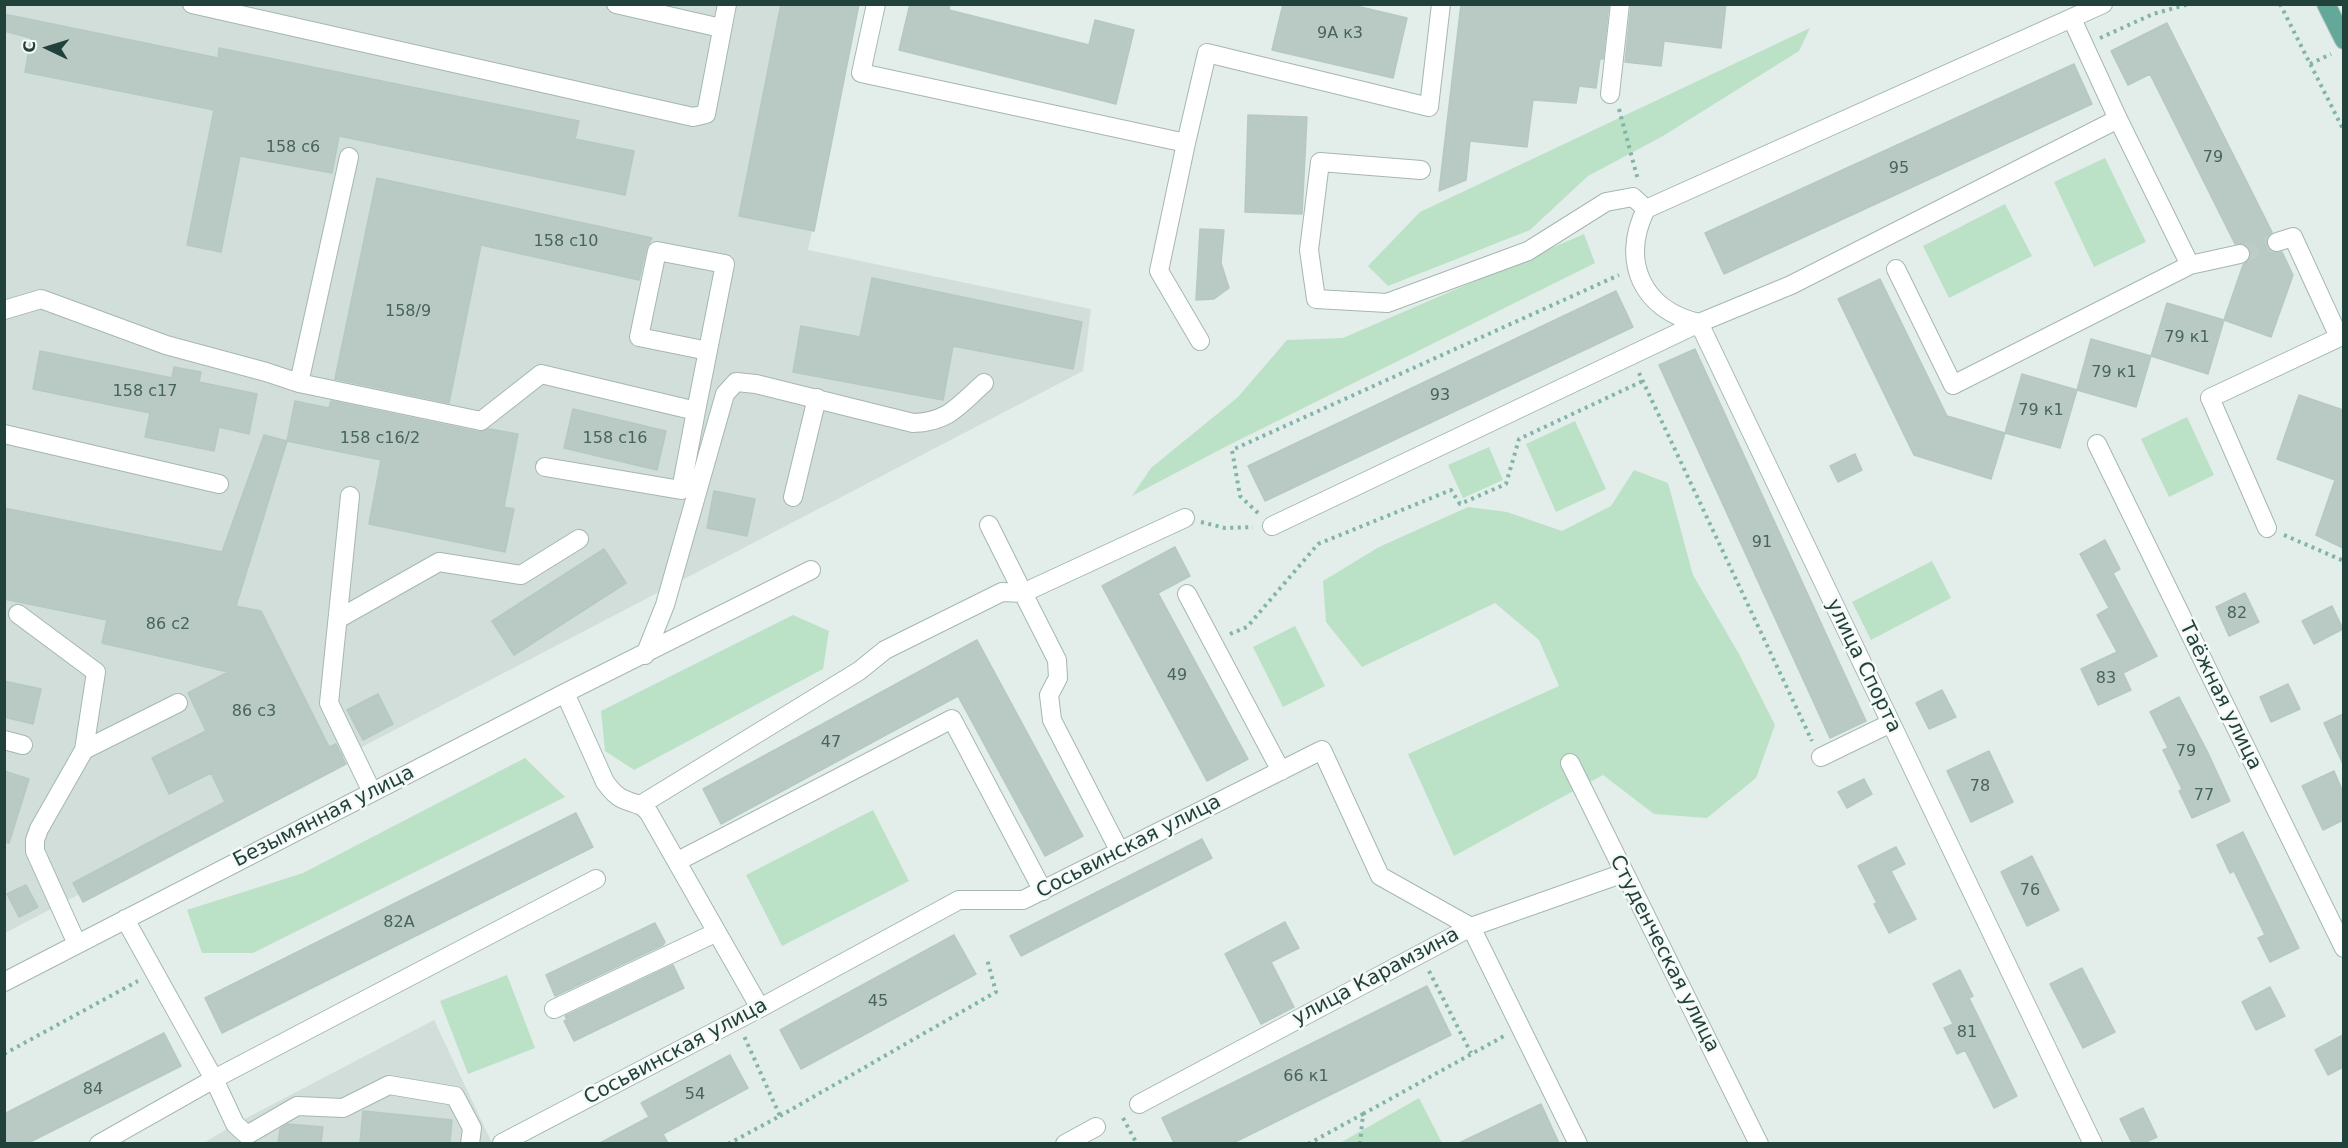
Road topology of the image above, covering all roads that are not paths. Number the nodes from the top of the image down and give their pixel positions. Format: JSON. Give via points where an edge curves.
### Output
{"nodes":[{"id":1,"x":192,"y":4,"type":"edge"},
{"id":2,"x":616,"y":4,"type":"edge"},
{"id":3,"x":727,"y":4,"type":"edge"},
{"id":4,"x":876,"y":4,"type":"edge"},
{"id":5,"x":1441,"y":4,"type":"edge"},
{"id":6,"x":1620,"y":4,"type":"edge"},
{"id":7,"x":2103,"y":4,"type":"edge"},
{"id":8,"x":2326,"y":4,"type":"edge"},
{"id":9,"x":2072,"y":19,"type":"junction"},
{"id":10,"x":721,"y":28,"type":"junction"},
{"id":11,"x":2339,"y":46,"type":"edge"},
{"id":12,"x":1610,"y":94,"type":"road end"},
{"id":13,"x":2118,"y":119,"type":"junction"},
{"id":14,"x":1186,"y":144,"type":"junction"},
{"id":15,"x":349,"y":157,"type":"dead end"},
{"id":16,"x":1421,"y":170,"type":"dead end"},
{"id":17,"x":1646,"y":210,"type":"junction"},
{"id":18,"x":2277,"y":242,"type":"tunnel mouth"},
{"id":19,"x":2240,"y":254,"type":"tunnel mouth"},
{"id":20,"x":2190,"y":264,"type":"junction"},
{"id":21,"x":1896,"y":269,"type":"dead end"},
{"id":22,"x":4,"y":310,"type":"edge"},
{"id":23,"x":1699,"y":323,"type":"junction"},
{"id":24,"x":2341,"y":336,"type":"edge"},
{"id":25,"x":1200,"y":341,"type":"dead end"},
{"id":26,"x":708,"y":351,"type":"junction"},
{"id":27,"x":984,"y":382,"type":"dead end"},
{"id":28,"x":299,"y":384,"type":"junction"},
{"id":29,"x":817,"y":398,"type":"junction"},
{"id":30,"x":696,"y":411,"type":"junction"},
{"id":31,"x":4,"y":434,"type":"edge"},
{"id":32,"x":2097,"y":444,"type":"dead end"},
{"id":33,"x":545,"y":467,"type":"dead end"},
{"id":34,"x":219,"y":484,"type":"dead end"},
{"id":35,"x":350,"y":496,"type":"dead end"},
{"id":36,"x":793,"y":497,"type":"dead end"},
{"id":37,"x":1185,"y":518,"type":"road end"},
{"id":38,"x":989,"y":525,"type":"dead end"},
{"id":39,"x":1272,"y":526,"type":"road end"},
{"id":40,"x":2267,"y":528,"type":"road end"},
{"id":41,"x":579,"y":538,"type":"dead end"},
{"id":42,"x":811,"y":570,"type":"dead end"},
{"id":43,"x":1023,"y":593,"type":"junction"},
{"id":44,"x":1187,"y":594,"type":"dead end"},
{"id":45,"x":18,"y":615,"type":"dead end"},
{"id":46,"x":338,"y":619,"type":"junction"},
{"id":47,"x":645,"y":655,"type":"junction"},
{"id":48,"x":566,"y":693,"type":"junction"},
{"id":49,"x":178,"y":703,"type":"dead end"},
{"id":50,"x":1891,"y":723,"type":"junction"},
{"id":51,"x":4,"y":740,"type":"edge"},
{"id":52,"x":23,"y":745,"type":"dead end"},
{"id":53,"x":84,"y":750,"type":"junction"},
{"id":54,"x":1821,"y":758,"type":"road end"},
{"id":55,"x":1570,"y":763,"type":"dead end"},
{"id":56,"x":1281,"y":771,"type":"junction"},
{"id":57,"x":372,"y":792,"type":"junction"},
{"id":58,"x":642,"y":804,"type":"junction"},
{"id":59,"x":1120,"y":852,"type":"junction"},
{"id":60,"x":678,"y":861,"type":"junction"},
{"id":61,"x":1624,"y":873,"type":"junction"},
{"id":62,"x":597,"y":879,"type":"dead end"},
{"id":63,"x":1043,"y":891,"type":"junction"},
{"id":64,"x":125,"y":919,"type":"junction"},
{"id":65,"x":1471,"y":927,"type":"junction"},
{"id":66,"x":715,"y":933,"type":"junction"},
{"id":67,"x":77,"y":944,"type":"junction"},
{"id":68,"x":2343,"y":948,"type":"edge"},
{"id":69,"x":4,"y":982,"type":"edge"},
{"id":70,"x":759,"y":1008,"type":"junction"},
{"id":71,"x":554,"y":1009,"type":"dead end"},
{"id":72,"x":214,"y":1079,"type":"junction"},
{"id":73,"x":1139,"y":1104,"type":"road end"},
{"id":74,"x":1096,"y":1127,"type":"dead end"},
{"id":75,"x":246,"y":1139,"type":"edge"},
{"id":76,"x":99,"y":1143,"type":"edge"},
{"id":77,"x":470,"y":1143,"type":"edge"},
{"id":78,"x":502,"y":1143,"type":"edge"},
{"id":79,"x":1065,"y":1143,"type":"edge"},
{"id":80,"x":1578,"y":1143,"type":"edge"},
{"id":81,"x":1759,"y":1143,"type":"edge"},
{"id":82,"x":2093,"y":1143,"type":"edge"}],
"edges":[{"from":1,"to":10,"type":"street","via":[[693,117],[706,114]]},
{"from":2,"to":10,"type":"street"},
{"from":3,"to":10,"type":"street"},
{"from":4,"to":14,"type":"street","via":[[861,73]]},
{"from":5,"to":14,"type":"street","via":[[1429,107],[1207,53]]},
{"from":6,"to":12,"type":"street"},
{"from":7,"to":9,"type":"street"},
{"from":8,"to":11,"type":"main road"},
{"from":9,"to":13,"type":"street"},
{"from":9,"to":17,"type":"street"},
{"from":13,"to":20,"type":"street"},
{"from":13,"to":23,"type":"street","via":[[1791,285]]},
{"from":14,"to":25,"type":"street","via":[[1159,271]]},
{"from":15,"to":28,"type":"street"},
{"from":16,"to":17,"type":"street","via":[[1320,162],[1309,250],[1316,298],[1387,303],[1528,251],[1606,202],[1633,197]]},
{"from":17,"to":23,"type":"street","via":[[1635,237],[1636,267],[1641,281],[1671,314]]},
{"from":18,"to":24,"type":"street","via":[[2293,237]]},
{"from":19,"to":20,"type":"street"},
{"from":20,"to":21,"type":"street","via":[[1953,385]]},
{"from":22,"to":28,"type":"street","via":[[41,300],[166,345]]},
{"from":23,"to":39,"type":"street"},
{"from":23,"to":50,"type":"street","name":"улица Спорта"},
{"from":24,"to":40,"type":"street","via":[[2210,398]]},
{"from":26,"to":26,"type":"street","via":[[725,264],[657,251],[639,337]]},
{"from":26,"to":30,"type":"street"},
{"from":27,"to":29,"type":"street","via":[[946,417],[930,422],[913,423]]},
{"from":28,"to":30,"type":"street","via":[[481,421],[541,374]]},
{"from":29,"to":36,"type":"street"},
{"from":29,"to":47,"type":"street","via":[[736,382],[725,394],[665,605]]},
{"from":30,"to":33,"type":"street","via":[[681,490]]},
{"from":31,"to":34,"type":"street"},
{"from":32,"to":68,"type":"street","name":"Таёжная улица"},
{"from":35,"to":46,"type":"street"},
{"from":37,"to":43,"type":"street"},
{"from":38,"to":43,"type":"street"},
{"from":41,"to":46,"type":"street","via":[[521,575],[439,562]]},
{"from":42,"to":47,"type":"street","name":"Безымянная улица"},
{"from":43,"to":58,"type":"street","via":[[1002,592],[885,650],[859,671]]},
{"from":43,"to":59,"type":"street","via":[[1057,660],[1058,678],[1049,695],[1052,720]]},
{"from":44,"to":56,"type":"street"},
{"from":45,"to":53,"type":"street","via":[[96,672]]},
{"from":46,"to":57,"type":"street","via":[[329,703]]},
{"from":47,"to":48,"type":"street","name":"Безымянная улица"},
{"from":48,"to":57,"type":"street","name":"Безымянная улица"},
{"from":48,"to":58,"type":"street","via":[[605,782],[620,797]]},
{"from":49,"to":53,"type":"street"},
{"from":50,"to":54,"type":"street"},
{"from":50,"to":82,"type":"street","name":"улица Спорта"},
{"from":51,"to":52,"type":"street"},
{"from":53,"to":67,"type":"street","via":[[35,840],[39,861]]},
{"from":55,"to":61,"type":"street","name":"Студенческая улица"},
{"from":56,"to":59,"type":"street","name":"Сосьвинская улица"},
{"from":56,"to":65,"type":"street","name":"Сосьвинская улица","via":[[1322,750],[1380,876]]},
{"from":57,"to":64,"type":"street","name":"Безымянная улица"},
{"from":58,"to":60,"type":"street"},
{"from":59,"to":63,"type":"street","name":"Сосьвинская улица"},
{"from":60,"to":63,"type":"street","via":[[952,719]]},
{"from":60,"to":66,"type":"street"},
{"from":61,"to":65,"type":"street","name":"улица Карамзина"},
{"from":61,"to":81,"type":"street","name":"Студенческая улица"},
{"from":62,"to":72,"type":"street"},
{"from":63,"to":70,"type":"street","name":"Сосьвинская улица","via":[[1023,900],[959,900]]},
{"from":64,"to":67,"type":"street","name":"Безымянная улица"},
{"from":64,"to":72,"type":"street"},
{"from":65,"to":73,"type":"street","name":"улица Карамзина"},
{"from":65,"to":80,"type":"street"},
{"from":66,"to":70,"type":"street"},
{"from":66,"to":71,"type":"street"},
{"from":67,"to":69,"type":"street","name":"Безымянная улица"},
{"from":70,"to":78,"type":"street","name":"Сосьвинская улица"},
{"from":72,"to":75,"type":"street"},
{"from":72,"to":76,"type":"street"},
{"from":74,"to":79,"type":"street"},
{"from":75,"to":77,"type":"street","via":[[297,1106],[343,1108],[389,1085],[455,1096],[471,1128]]}]}
